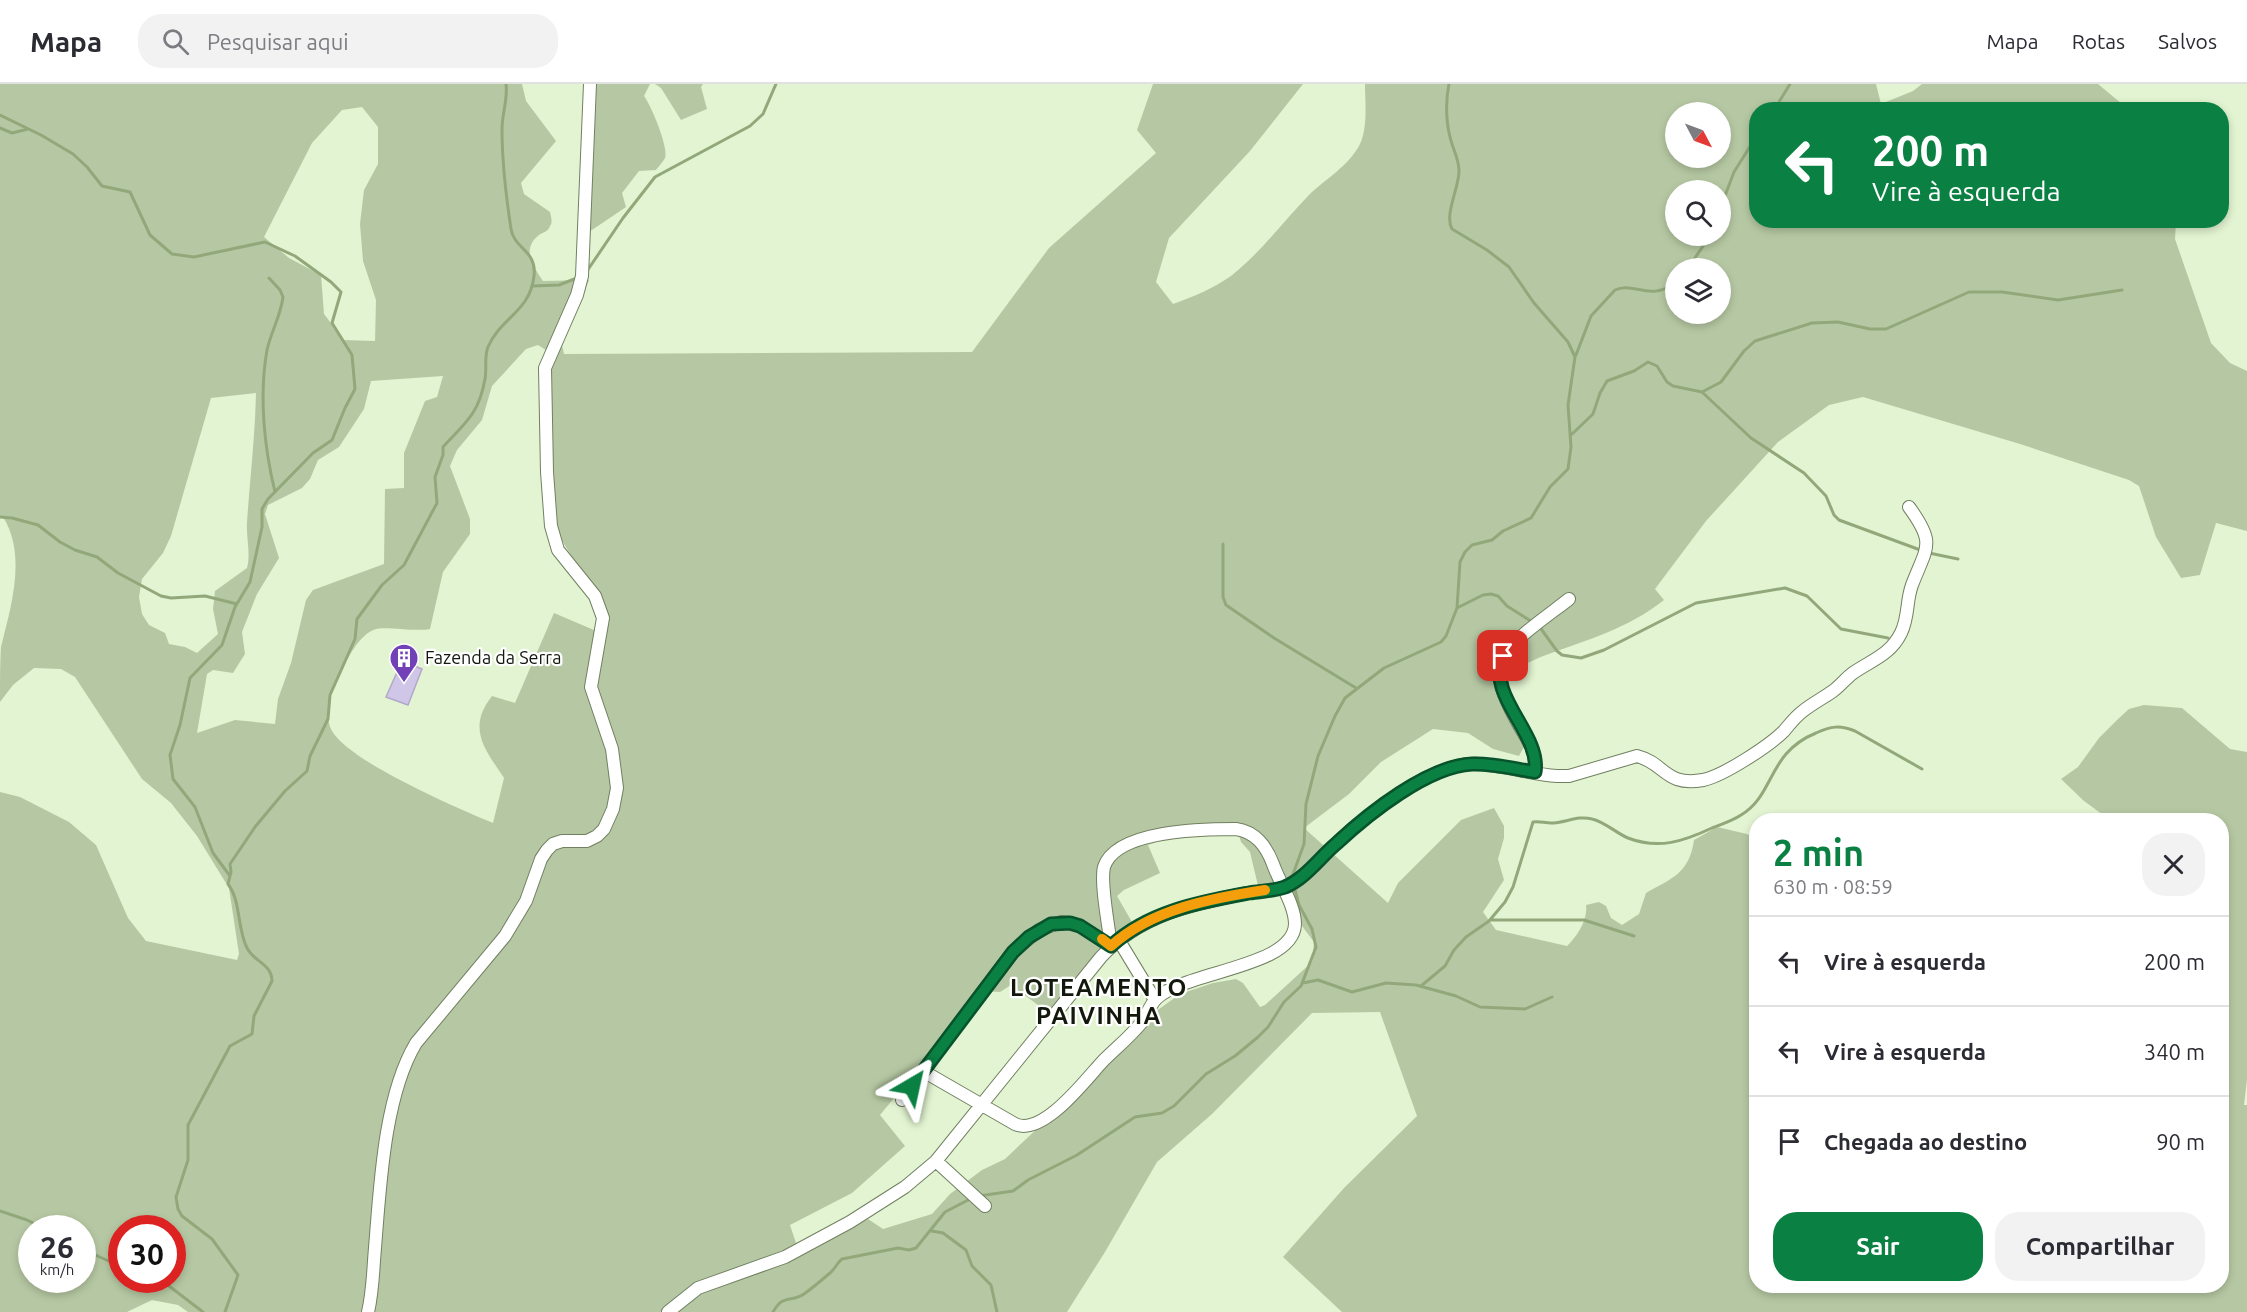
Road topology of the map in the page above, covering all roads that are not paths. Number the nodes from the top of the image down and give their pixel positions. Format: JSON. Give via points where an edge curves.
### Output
{"nodes":[{"id":1,"x":590,"y":84,"type":"edge"},
{"id":2,"x":1909,"y":507,"type":"dead end"},
{"id":3,"x":1569,"y":599,"type":"dead end"},
{"id":4,"x":1535,"y":772,"type":"junction"},
{"id":5,"x":1282,"y":888,"type":"junction"},
{"id":6,"x":1115,"y":943,"type":"junction"},
{"id":7,"x":1155,"y":1000,"type":"junction"},
{"id":8,"x":923,"y":1071,"type":"junction"},
{"id":9,"x":902,"y":1100,"type":"dead end"},
{"id":10,"x":984,"y":1104,"type":"junction"},
{"id":11,"x":936,"y":1161,"type":"junction"},
{"id":12,"x":985,"y":1206,"type":"dead end"},
{"id":13,"x":368,"y":1312,"type":"edge"},
{"id":14,"x":668,"y":1312,"type":"edge"}],
"edges":[{"from":1,"to":13,"type":"street","via":[[582,276],[549,357],[543,383],[554,539],[558,550],[595,596],[603,618],[591,687],[612,749],[617,788],[613,809],[597,836],[587,841],[562,841],[547,850],[526,901],[505,936],[408,1056],[394,1101],[384,1157]]},
{"from":2,"to":4,"type":"street","via":[[1922,525],[1926,554],[1910,590],[1906,621],[1896,642],[1883,656],[1850,675],[1833,692],[1800,713],[1774,739],[1721,775],[1701,780],[1669,777],[1637,756],[1569,776]]},
{"from":3,"to":4,"type":"street","via":[[1509,648],[1499,665],[1502,685],[1517,723],[1535,754]]},
{"from":4,"to":5,"type":"street","via":[[1472,764],[1431,776],[1393,797],[1303,875]]},
{"from":5,"to":6,"type":"street","via":[[1190,905],[1156,917]]},
{"from":5,"to":6,"type":"street","via":[[1261,842],[1246,831],[1189,830],[1127,843],[1115,850],[1104,869]]},
{"from":5,"to":7,"type":"street","via":[[1294,917],[1288,940],[1262,957],[1179,985]]},
{"from":6,"to":7,"type":"street"},
{"from":6,"to":8,"type":"street","via":[[1070,923],[1051,924],[1039,930],[1013,952]]},
{"from":6,"to":10,"type":"street"},
{"from":7,"to":10,"type":"street","via":[[1132,1034],[1069,1100],[1045,1117],[1021,1126]]},
{"from":8,"to":9,"type":"street"},
{"from":8,"to":10,"type":"street"},
{"from":10,"to":11,"type":"street"},
{"from":11,"to":12,"type":"street"},
{"from":11,"to":14,"type":"street","via":[[905,1187],[850,1222],[784,1257],[698,1288]]}]}
